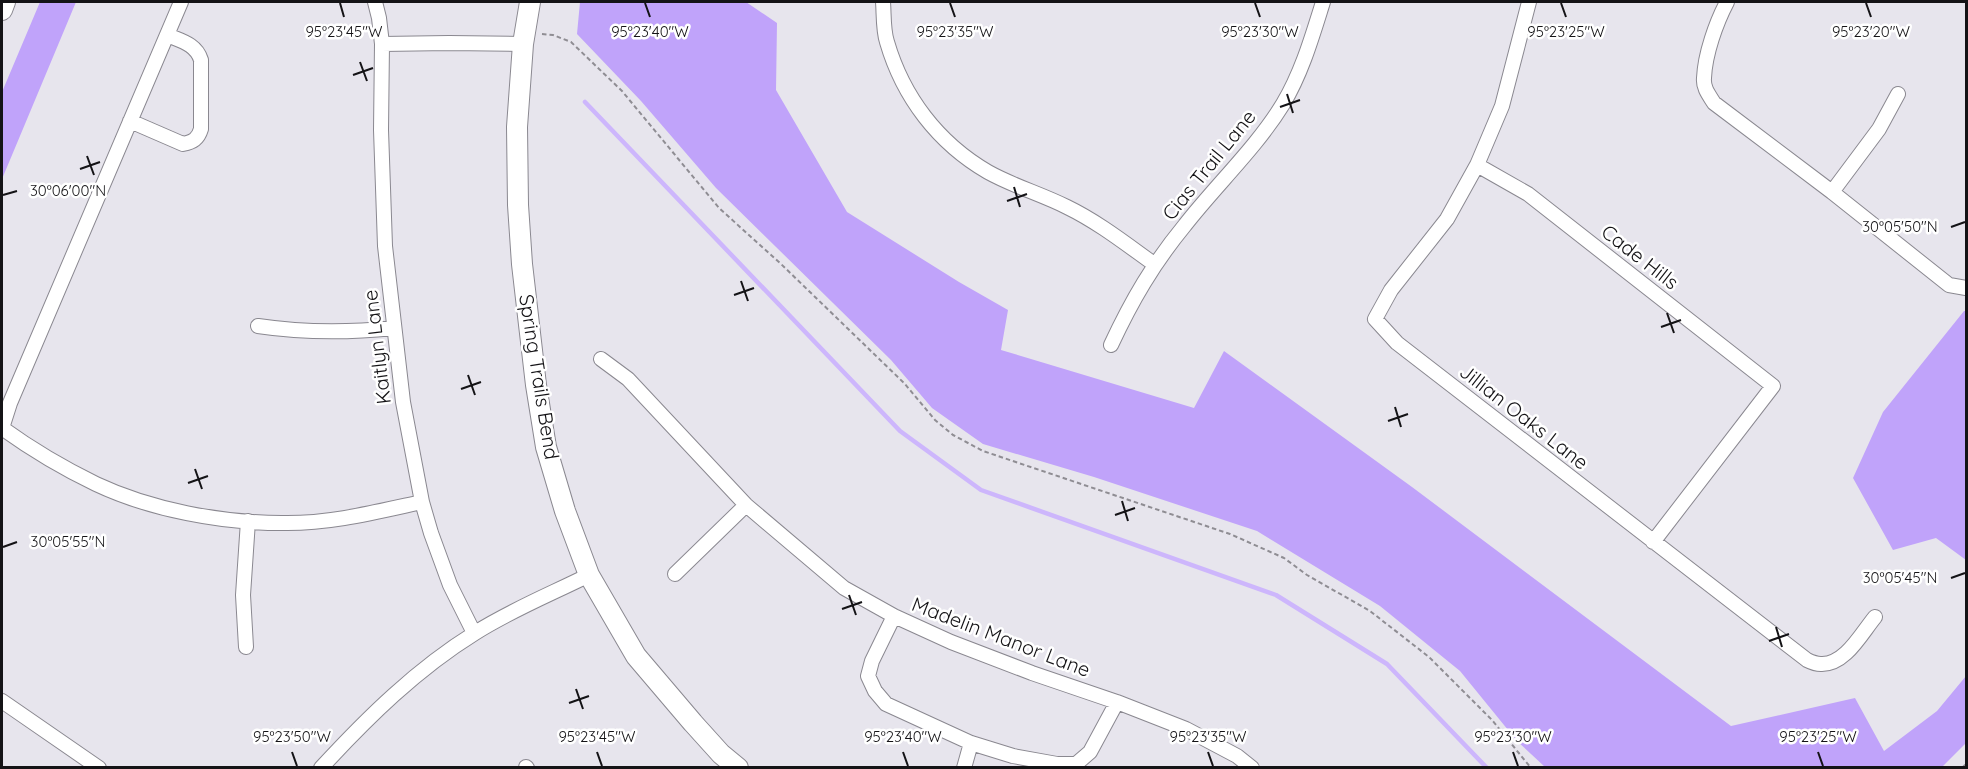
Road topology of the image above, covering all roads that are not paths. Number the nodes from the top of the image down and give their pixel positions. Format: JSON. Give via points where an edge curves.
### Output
{"nodes":[{"id":1,"x":5,"y":2,"type":"edge"},
{"id":2,"x":181,"y":2,"type":"edge"},
{"id":3,"x":375,"y":2,"type":"edge"},
{"id":4,"x":530,"y":2,"type":"edge"},
{"id":5,"x":884,"y":2,"type":"edge"},
{"id":6,"x":1323,"y":2,"type":"edge"},
{"id":7,"x":1529,"y":2,"type":"edge"},
{"id":8,"x":1727,"y":2,"type":"edge"},
{"id":9,"x":2,"y":10,"type":"edge"},
{"id":10,"x":167,"y":35,"type":"junction"},
{"id":11,"x":524,"y":39,"type":"junction"},
{"id":12,"x":382,"y":44,"type":"junction"},
{"id":13,"x":1898,"y":94,"type":"dead end"},
{"id":14,"x":130,"y":121,"type":"junction"},
{"id":15,"x":1477,"y":165,"type":"junction"},
{"id":16,"x":1832,"y":192,"type":"junction"},
{"id":17,"x":1154,"y":264,"type":"junction"},
{"id":18,"x":1966,"y":288,"type":"edge"},
{"id":19,"x":258,"y":326,"type":"dead end"},
{"id":20,"x":393,"y":328,"type":"junction"},
{"id":21,"x":1111,"y":345,"type":"dead end"},
{"id":22,"x":601,"y":359,"type":"dead end"},
{"id":23,"x":2,"y":428,"type":"edge"},
{"id":24,"x":422,"y":502,"type":"junction"},
{"id":25,"x":746,"y":505,"type":"junction"},
{"id":26,"x":248,"y":522,"type":"junction"},
{"id":27,"x":1653,"y":542,"type":"junction"},
{"id":28,"x":675,"y":574,"type":"dead end"},
{"id":29,"x":589,"y":575,"type":"junction"},
{"id":30,"x":894,"y":616,"type":"junction"},
{"id":31,"x":1875,"y":617,"type":"dead end"},
{"id":32,"x":474,"y":633,"type":"junction"},
{"id":33,"x":246,"y":647,"type":"dead end"},
{"id":34,"x":2,"y":700,"type":"edge"},
{"id":35,"x":1117,"y":702,"type":"junction"},
{"id":36,"x":971,"y":744,"type":"junction"},
{"id":37,"x":83,"y":763,"type":"edge"},
{"id":38,"x":99,"y":768,"type":"edge"},
{"id":39,"x":321,"y":768,"type":"edge"},
{"id":40,"x":738,"y":768,"type":"edge"},
{"id":41,"x":964,"y":768,"type":"edge"},
{"id":42,"x":1252,"y":768,"type":"edge"}],
"edges":[{"from":1,"to":9,"type":"street"},
{"from":2,"to":10,"type":"street"},
{"from":3,"to":12,"type":"street","name":"Kaitlyn Lane"},
{"from":4,"to":11,"type":"street","name":"Spring Trails Bend"},
{"from":5,"to":17,"type":"street","via":[[886,41],[916,107],[936,132],[962,156],[990,173],[1067,207]]},
{"from":6,"to":17,"type":"street","name":"Cias Trail Lane","via":[[1305,60],[1283,103],[1250,150]]},
{"from":7,"to":15,"type":"street","via":[[1502,106]]},
{"from":8,"to":16,"type":"street","via":[[1711,43],[1704,79],[1706,90],[1714,103]]},
{"from":10,"to":14,"type":"street"},
{"from":10,"to":14,"type":"street","via":[[193,47],[201,60],[199,137],[183,144]]},
{"from":11,"to":12,"type":"street"},
{"from":11,"to":29,"type":"street","name":"Spring Trails Bend","via":[[517,127],[518,205],[536,385],[546,447]]},
{"from":12,"to":20,"type":"street","name":"Kaitlyn Lane","via":[[382,189]]},
{"from":13,"to":16,"type":"street","via":[[1879,129]]},
{"from":14,"to":23,"type":"street"},
{"from":15,"to":27,"type":"street","name":"Jillian Oaks Lane","via":[[1447,219],[1391,290],[1375,320],[1397,343]]},
{"from":15,"to":27,"type":"street","name":"Cade Hills","via":[[1528,194],[1773,386]]},
{"from":16,"to":18,"type":"street","via":[[1949,285]]},
{"from":17,"to":21,"type":"street","name":"Cias Trail Lane"},
{"from":19,"to":20,"type":"street","via":[[298,332]]},
{"from":20,"to":24,"type":"street","name":"Kaitlyn Lane"},
{"from":22,"to":25,"type":"street","name":"Madelin Manor Lane","via":[[628,379]]},
{"from":23,"to":26,"type":"street","via":[[106,488],[169,509]]},
{"from":24,"to":26,"type":"street","via":[[330,520]]},
{"from":24,"to":32,"type":"street","name":"Kaitlyn Lane","via":[[450,585]]},
{"from":25,"to":28,"type":"street"},
{"from":25,"to":30,"type":"street","name":"Madelin Manor Lane","via":[[844,588]]},
{"from":26,"to":33,"type":"street","via":[[243,595]]},
{"from":27,"to":31,"type":"street","name":"Jillian Oaks Lane","via":[[1807,660],[1831,663],[1843,656]]},
{"from":29,"to":32,"type":"street"},
{"from":29,"to":40,"type":"street","name":"Spring Trails Bend","via":[[636,656],[721,754]]},
{"from":30,"to":35,"type":"street","name":"Madelin Manor Lane","via":[[951,642]]},
{"from":30,"to":36,"type":"street","via":[[868,676],[875,691],[886,704]]},
{"from":32,"to":39,"type":"street","via":[[401,687]]},
{"from":34,"to":37,"type":"street"},
{"from":35,"to":36,"type":"street","via":[[1090,752],[1076,764],[1013,756]]},
{"from":35,"to":42,"type":"street","name":"Madelin Manor Lane","via":[[1186,729]]},
{"from":36,"to":41,"type":"street"},
{"from":37,"to":38,"type":"street"}]}
